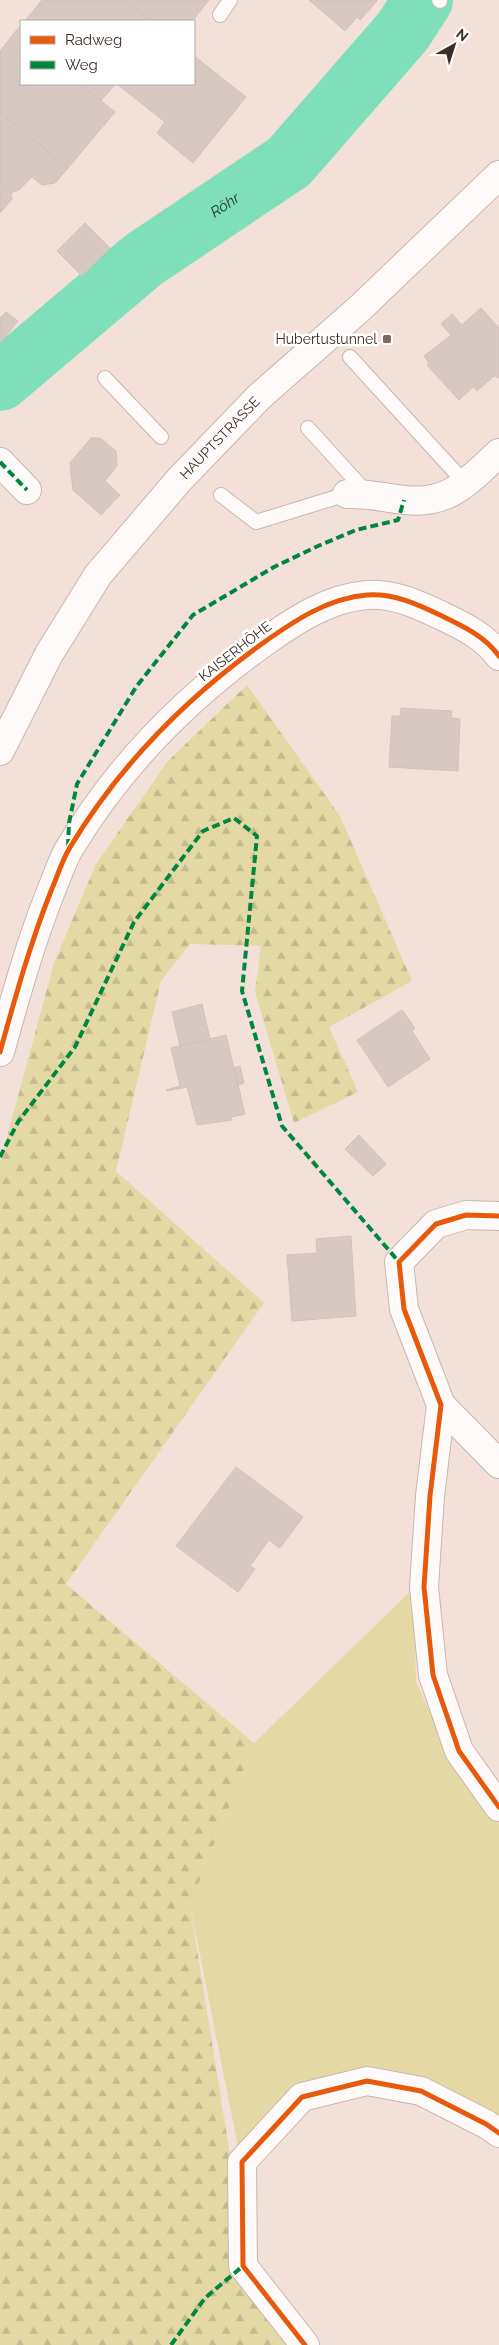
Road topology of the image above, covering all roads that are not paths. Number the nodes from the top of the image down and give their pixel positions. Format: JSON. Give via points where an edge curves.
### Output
{"nodes":[{"id":1,"x":230,"y":0,"type":"edge"},
{"id":2,"x":220,"y":15,"type":"dead end"},
{"id":3,"x":499,"y":175,"type":"edge"},
{"id":4,"x":350,"y":356,"type":"dead end"},
{"id":5,"x":105,"y":378,"type":"dead end"},
{"id":6,"x":308,"y":428,"type":"dead end"},
{"id":7,"x":162,"y":437,"type":"dead end"},
{"id":8,"x":499,"y":453,"type":"edge"},
{"id":9,"x":0,"y":462,"type":"edge"},
{"id":10,"x":465,"y":483,"type":"junction"},
{"id":11,"x":27,"y":490,"type":"dead end"},
{"id":12,"x":357,"y":494,"type":"junction"},
{"id":13,"x":221,"y":495,"type":"dead end"},
{"id":14,"x":499,"y":656,"type":"edge"},
{"id":15,"x":0,"y":751,"type":"edge"},
{"id":16,"x":0,"y":1052,"type":"edge"},
{"id":17,"x":499,"y":1216,"type":"edge"},
{"id":18,"x":441,"y":1406,"type":"junction"},
{"id":19,"x":499,"y":1464,"type":"edge"},
{"id":20,"x":499,"y":1806,"type":"edge"},
{"id":21,"x":499,"y":2133,"type":"edge"},
{"id":22,"x":305,"y":2345,"type":"edge"}],
"edges":[{"from":1,"to":2,"type":"lane"},
{"from":3,"to":15,"type":"street","name":"HAUPTSTRASSE","via":[[359,309],[260,396],[178,480],[98,576],[49,654]]},
{"from":4,"to":10,"type":"lane"},
{"from":5,"to":7,"type":"lane"},
{"from":6,"to":12,"type":"lane"},
{"from":8,"to":10,"type":"street"},
{"from":9,"to":11,"type":"street"},
{"from":10,"to":12,"type":"street","via":[[442,498],[426,502]]},
{"from":12,"to":13,"type":"lane","via":[[256,522]]},
{"from":14,"to":16,"type":"street","name":"KAISERHÖHE","via":[[476,634],[430,610],[388,596],[366,595],[328,604],[243,658],[153,738],[92,813],[68,851],[26,958]]},
{"from":17,"to":18,"type":"street","via":[[466,1215],[436,1224],[399,1262],[404,1310]]},
{"from":18,"to":19,"type":"street"},
{"from":18,"to":20,"type":"street","via":[[424,1586],[433,1675],[459,1751]]},
{"from":21,"to":22,"type":"street","via":[[421,2091],[367,2081],[302,2097],[242,2162],[243,2266]]}]}
